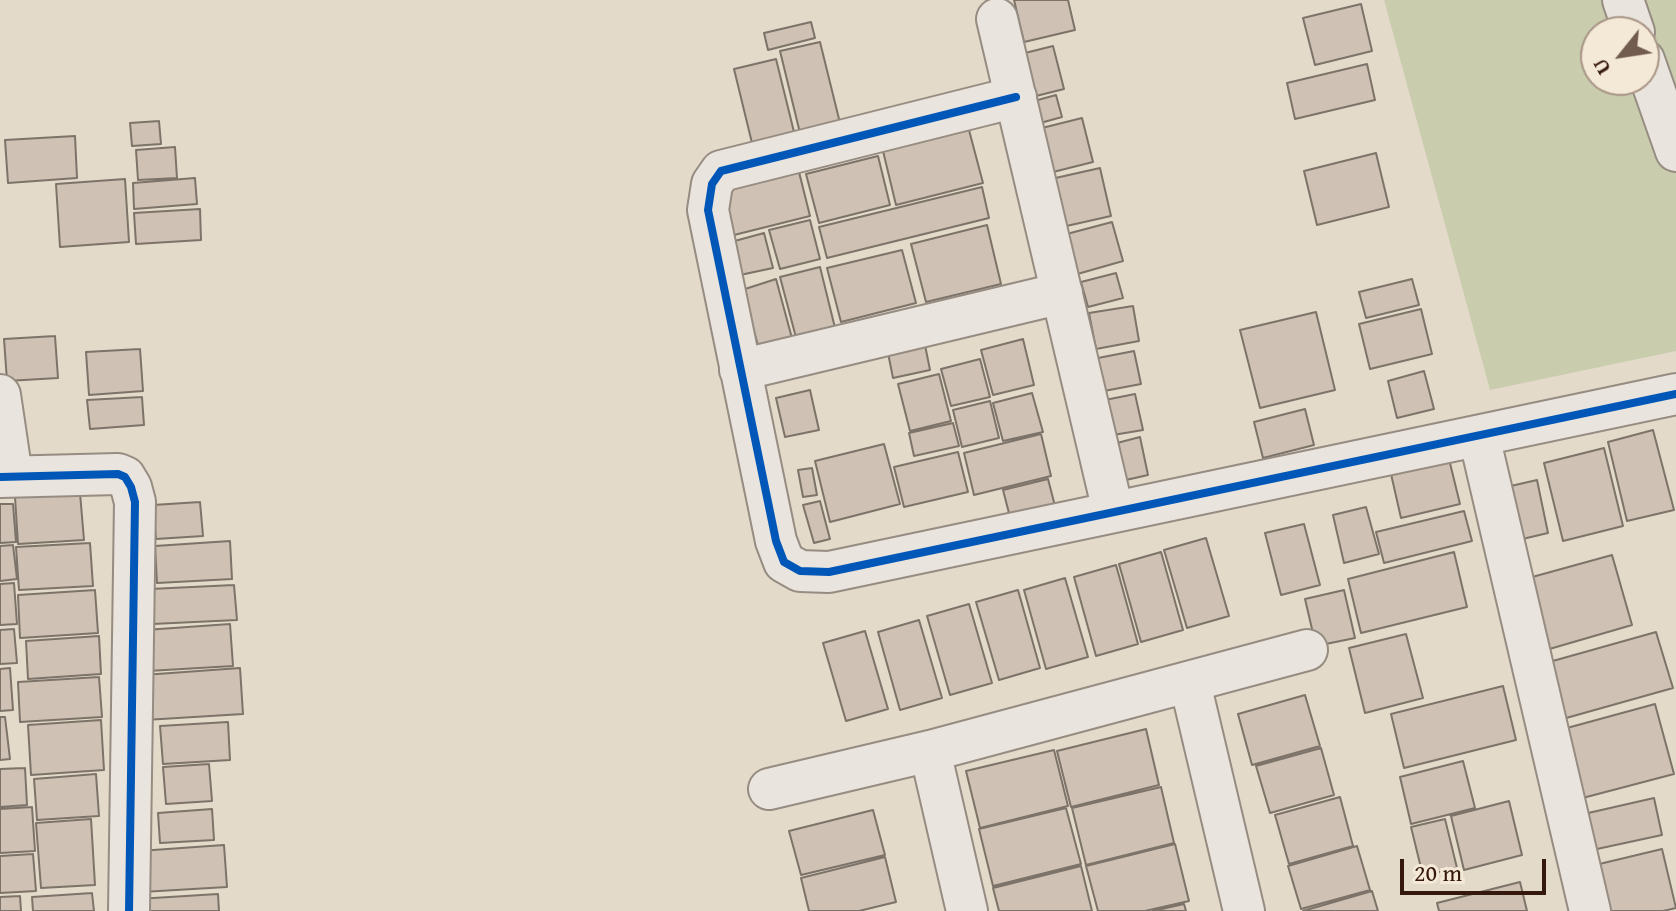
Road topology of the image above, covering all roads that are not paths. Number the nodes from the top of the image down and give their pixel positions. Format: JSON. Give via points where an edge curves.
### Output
{"nodes":[{"id":1,"x":997,"y":19,"type":"dead end"},
{"id":2,"x":1657,"y":96,"type":"edge"},
{"id":3,"x":1016,"y":97,"type":"junction"},
{"id":4,"x":1676,"y":151,"type":"edge"},
{"id":5,"x":1062,"y":293,"type":"junction"},
{"id":6,"x":740,"y":370,"type":"junction"},
{"id":7,"x":1676,"y":394,"type":"edge"},
{"id":8,"x":0,"y":395,"type":"edge"},
{"id":9,"x":1479,"y":436,"type":"junction"},
{"id":10,"x":6,"y":476,"type":"edge"},
{"id":11,"x":1113,"y":511,"type":"junction"},
{"id":12,"x":1307,"y":650,"type":"dead end"},
{"id":13,"x":1190,"y":683,"type":"junction"},
{"id":14,"x":930,"y":751,"type":"junction"},
{"id":15,"x":769,"y":789,"type":"dead end"},
{"id":16,"x":129,"y":911,"type":"edge"},
{"id":17,"x":967,"y":911,"type":"edge"},
{"id":18,"x":1244,"y":911,"type":"edge"},
{"id":19,"x":1590,"y":911,"type":"edge"}],
"edges":[{"from":1,"to":3,"type":"street"},
{"from":2,"to":4,"type":"street"},
{"from":3,"to":5,"type":"street"},
{"from":3,"to":6,"type":"street","via":[[721,171],[712,184],[708,210]]},
{"from":5,"to":6,"type":"street"},
{"from":5,"to":11,"type":"street"},
{"from":6,"to":11,"type":"street","via":[[776,541],[784,562],[800,571],[829,572]]},
{"from":7,"to":9,"type":"street"},
{"from":8,"to":10,"type":"street"},
{"from":9,"to":11,"type":"street"},
{"from":9,"to":19,"type":"street"},
{"from":10,"to":16,"type":"street","via":[[118,474],[131,487],[135,502]]},
{"from":12,"to":13,"type":"street"},
{"from":13,"to":14,"type":"street"},
{"from":13,"to":18,"type":"street"},
{"from":14,"to":15,"type":"street"},
{"from":14,"to":17,"type":"street"}]}
